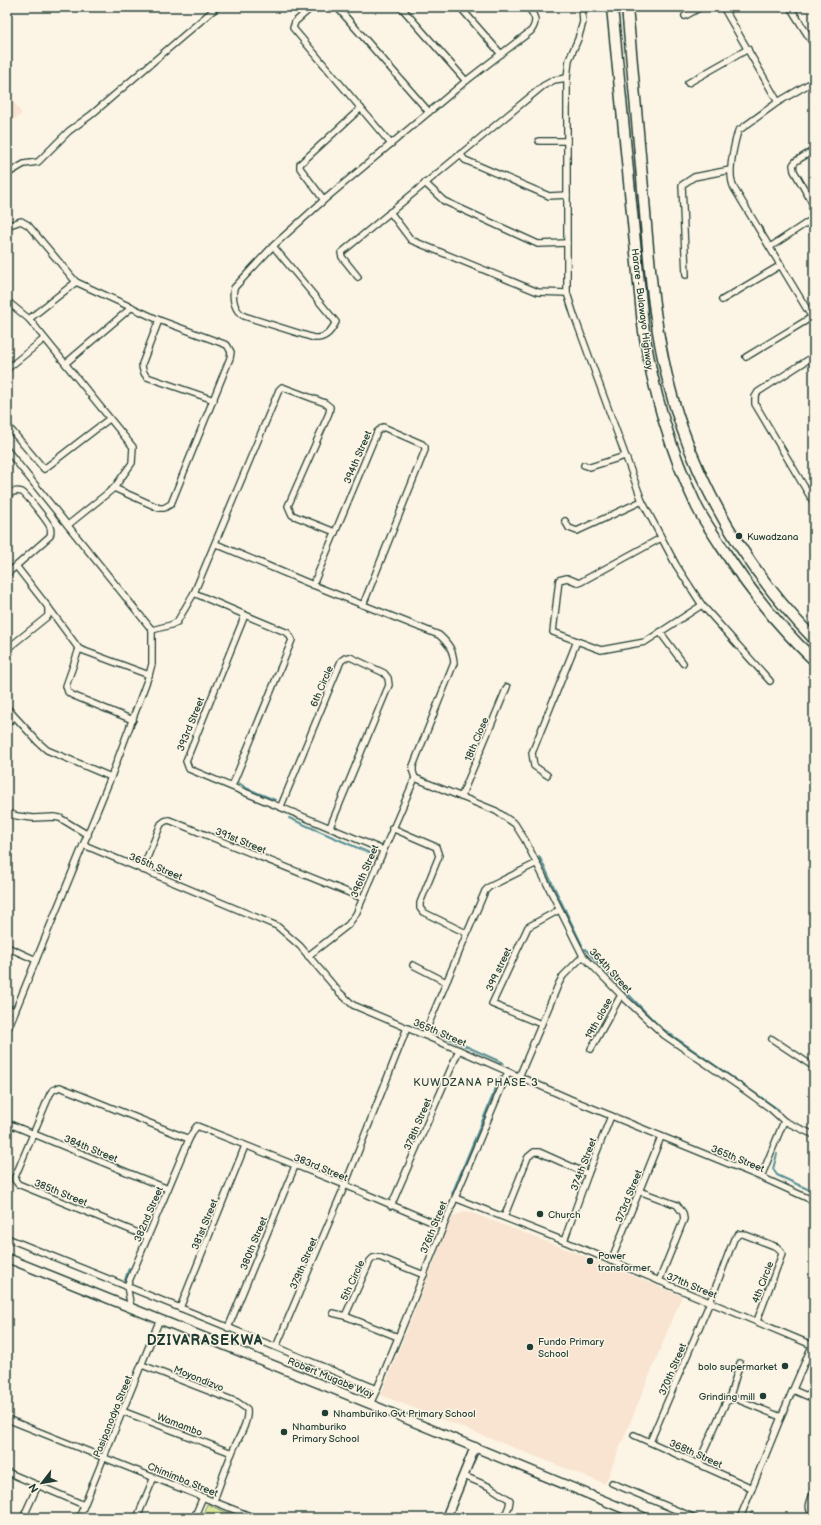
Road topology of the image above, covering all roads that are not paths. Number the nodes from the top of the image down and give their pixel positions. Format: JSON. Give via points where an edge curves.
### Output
{"nodes":[{"id":1,"x":217,"y":7,"type":"edge"},
{"id":2,"x":312,"y":7,"type":"edge"},
{"id":3,"x":337,"y":7,"type":"edge"},
{"id":4,"x":401,"y":7,"type":"edge"},
{"id":5,"x":460,"y":7,"type":"edge"},
{"id":6,"x":528,"y":7,"type":"edge"},
{"id":7,"x":582,"y":7,"type":"edge"},
{"id":8,"x":612,"y":7,"type":"edge"},
{"id":9,"x":627,"y":7,"type":"edge"},
{"id":10,"x":701,"y":7,"type":"edge"},
{"id":11,"x":723,"y":7,"type":"edge"},
{"id":12,"x":790,"y":7,"type":"edge"},
{"id":13,"x":685,"y":16,"type":"dead end"},
{"id":14,"x":814,"y":46,"type":"edge"},
{"id":15,"x":748,"y":49,"type":"junction"},
{"id":16,"x":501,"y":54,"type":"junction"},
{"id":17,"x":567,"y":78,"type":"junction"},
{"id":18,"x":466,"y":81,"type":"junction"},
{"id":19,"x":814,"y":82,"type":"edge"},
{"id":20,"x":688,"y":83,"type":"dead end"},
{"id":21,"x":778,"y":102,"type":"junction"},
{"id":22,"x":361,"y":108,"type":"junction"},
{"id":23,"x":429,"y":112,"type":"junction"},
{"id":24,"x":539,"y":141,"type":"dead end"},
{"id":25,"x":567,"y":141,"type":"junction"},
{"id":26,"x":391,"y":144,"type":"junction"},
{"id":27,"x":814,"y":150,"type":"edge"},
{"id":28,"x":460,"y":154,"type":"junction"},
{"id":29,"x":730,"y":170,"type":"junction"},
{"id":30,"x":7,"y":174,"type":"edge"},
{"id":31,"x":425,"y":183,"type":"junction"},
{"id":32,"x":567,"y":195,"type":"junction"},
{"id":33,"x":324,"y":200,"type":"junction"},
{"id":34,"x":814,"y":206,"type":"edge"},
{"id":35,"x":390,"y":212,"type":"junction"},
{"id":36,"x":814,"y":218,"type":"edge"},
{"id":37,"x":7,"y":226,"type":"edge"},
{"id":38,"x":567,"y":243,"type":"junction"},
{"id":39,"x":273,"y":246,"type":"junction"},
{"id":40,"x":770,"y":247,"type":"junction"},
{"id":41,"x":781,"y":265,"type":"junction"},
{"id":42,"x":686,"y":275,"type":"dead end"},
{"id":43,"x":358,"y":277,"type":"dead end"},
{"id":44,"x":76,"y":282,"type":"junction"},
{"id":45,"x":567,"y":293,"type":"junction"},
{"id":46,"x":722,"y":300,"type":"dead end"},
{"id":47,"x":7,"y":301,"type":"edge"},
{"id":48,"x":132,"y":307,"type":"junction"},
{"id":49,"x":29,"y":319,"type":"junction"},
{"id":50,"x":813,"y":319,"type":"edge"},
{"id":51,"x":159,"y":320,"type":"junction"},
{"id":52,"x":44,"y":339,"type":"junction"},
{"id":53,"x":814,"y":356,"type":"edge"},
{"id":54,"x":746,"y":357,"type":"dead end"},
{"id":55,"x":66,"y":363,"type":"junction"},
{"id":56,"x":7,"y":369,"type":"edge"},
{"id":57,"x":214,"y":400,"type":"junction"},
{"id":58,"x":109,"y":419,"type":"junction"},
{"id":59,"x":7,"y":425,"type":"edge"},
{"id":60,"x":7,"y":450,"type":"edge"},
{"id":61,"x":625,"y":456,"type":"junction"},
{"id":62,"x":584,"y":465,"type":"dead end"},
{"id":63,"x":114,"y":488,"type":"junction"},
{"id":64,"x":7,"y":496,"type":"edge"},
{"id":65,"x":642,"y":501,"type":"junction"},
{"id":66,"x":814,"y":503,"type":"edge"},
{"id":67,"x":565,"y":521,"type":"dead end"},
{"id":68,"x":68,"y":525,"type":"junction"},
{"id":69,"x":335,"y":532,"type":"junction"},
{"id":70,"x":661,"y":538,"type":"junction"},
{"id":71,"x":216,"y":544,"type":"junction"},
{"id":72,"x":16,"y":566,"type":"junction"},
{"id":73,"x":7,"y":574,"type":"edge"},
{"id":74,"x":313,"y":585,"type":"junction"},
{"id":75,"x":194,"y":593,"type":"junction"},
{"id":76,"x":702,"y":604,"type":"junction"},
{"id":77,"x":363,"y":605,"type":"junction"},
{"id":78,"x":48,"y":606,"type":"junction"},
{"id":79,"x":245,"y":615,"type":"junction"},
{"id":80,"x":152,"y":630,"type":"junction"},
{"id":81,"x":660,"y":632,"type":"junction"},
{"id":82,"x":814,"y":639,"type":"edge"},
{"id":83,"x":577,"y":641,"type":"junction"},
{"id":84,"x":7,"y":649,"type":"edge"},
{"id":85,"x":79,"y":649,"type":"junction"},
{"id":86,"x":814,"y":660,"type":"edge"},
{"id":87,"x":683,"y":663,"type":"dead end"},
{"id":88,"x":149,"y":675,"type":"junction"},
{"id":89,"x":770,"y":681,"type":"dead end"},
{"id":90,"x":507,"y":687,"type":"dead end"},
{"id":91,"x":7,"y":708,"type":"edge"},
{"id":92,"x":14,"y":717,"type":"junction"},
{"id":93,"x":132,"y":720,"type":"junction"},
{"id":94,"x":7,"y":723,"type":"edge"},
{"id":95,"x":547,"y":775,"type":"dead end"},
{"id":96,"x":111,"y":777,"type":"junction"},
{"id":97,"x":415,"y":778,"type":"junction"},
{"id":98,"x":232,"y":786,"type":"junction"},
{"id":99,"x":461,"y":797,"type":"junction"},
{"id":100,"x":281,"y":806,"type":"junction"},
{"id":101,"x":7,"y":813,"type":"edge"},
{"id":102,"x":330,"y":827,"type":"junction"},
{"id":103,"x":392,"y":828,"type":"junction"},
{"id":104,"x":88,"y":835,"type":"junction"},
{"id":105,"x":84,"y":845,"type":"junction"},
{"id":106,"x":383,"y":850,"type":"junction"},
{"id":107,"x":537,"y":863,"type":"junction"},
{"id":108,"x":142,"y":870,"type":"junction"},
{"id":109,"x":362,"y":898,"type":"junction"},
{"id":110,"x":559,"y":910,"type":"junction"},
{"id":111,"x":466,"y":933,"type":"junction"},
{"id":112,"x":7,"y":947,"type":"edge"},
{"id":113,"x":308,"y":956,"type":"junction"},
{"id":114,"x":583,"y":956,"type":"junction"},
{"id":115,"x":36,"y":960,"type":"junction"},
{"id":116,"x":413,"y":965,"type":"dead end"},
{"id":117,"x":446,"y":982,"type":"junction"},
{"id":118,"x":621,"y":995,"type":"junction"},
{"id":119,"x":7,"y":1008,"type":"edge"},
{"id":120,"x":15,"y":1011,"type":"junction"},
{"id":121,"x":541,"y":1024,"type":"junction"},
{"id":122,"x":407,"y":1028,"type":"junction"},
{"id":123,"x":7,"y":1031,"type":"edge"},
{"id":124,"x":424,"y":1035,"type":"junction"},
{"id":125,"x":772,"y":1039,"type":"dead end"},
{"id":126,"x":459,"y":1050,"type":"junction"},
{"id":127,"x":591,"y":1050,"type":"dead end"},
{"id":128,"x":814,"y":1067,"type":"edge"},
{"id":129,"x":508,"y":1072,"type":"junction"},
{"id":130,"x":519,"y":1077,"type":"junction"},
{"id":131,"x":611,"y":1116,"type":"junction"},
{"id":132,"x":784,"y":1121,"type":"junction"},
{"id":133,"x":7,"y":1123,"type":"edge"},
{"id":134,"x":194,"y":1130,"type":"joint"},
{"id":135,"x":34,"y":1134,"type":"junction"},
{"id":136,"x":814,"y":1135,"type":"edge"},
{"id":137,"x":661,"y":1137,"type":"junction"},
{"id":138,"x":189,"y":1139,"type":"junction"},
{"id":139,"x":245,"y":1146,"type":"junction"},
{"id":140,"x":295,"y":1166,"type":"junction"},
{"id":141,"x":588,"y":1174,"type":"junction"},
{"id":142,"x":761,"y":1177,"type":"junction"},
{"id":143,"x":346,"y":1186,"type":"junction"},
{"id":144,"x":168,"y":1189,"type":"junction"},
{"id":145,"x":639,"y":1191,"type":"junction"},
{"id":146,"x":454,"y":1198,"type":"junction"},
{"id":147,"x":814,"y":1201,"type":"edge"},
{"id":148,"x":391,"y":1206,"type":"junction"},
{"id":149,"x":504,"y":1217,"type":"junction"},
{"id":150,"x":443,"y":1227,"type":"junction"},
{"id":151,"x":148,"y":1237,"type":"junction"},
{"id":152,"x":7,"y":1238,"type":"edge"},
{"id":153,"x":564,"y":1241,"type":"junction"},
{"id":154,"x":7,"y":1258,"type":"edge"},
{"id":155,"x":611,"y":1261,"type":"junction"},
{"id":156,"x":424,"y":1274,"type":"junction"},
{"id":157,"x":659,"y":1281,"type":"junction"},
{"id":158,"x":128,"y":1286,"type":"junction"},
{"id":159,"x":710,"y":1302,"type":"junction"},
{"id":160,"x":131,"y":1308,"type":"junction"},
{"id":161,"x":180,"y":1308,"type":"junction"},
{"id":162,"x":333,"y":1313,"type":"dead end"},
{"id":163,"x":345,"y":1316,"type":"junction"},
{"id":164,"x":160,"y":1320,"type":"junction"},
{"id":165,"x":757,"y":1321,"type":"junction"},
{"id":166,"x":228,"y":1328,"type":"junction"},
{"id":167,"x":398,"y":1337,"type":"junction"},
{"id":168,"x":813,"y":1343,"type":"edge"},
{"id":169,"x":276,"y":1347,"type":"junction"},
{"id":170,"x":740,"y":1363,"type":"dead end"},
{"id":171,"x":142,"y":1365,"type":"junction"},
{"id":172,"x":377,"y":1389,"type":"junction"},
{"id":173,"x":793,"y":1390,"type":"junction"},
{"id":174,"x":729,"y":1399,"type":"junction"},
{"id":175,"x":814,"y":1399,"type":"edge"},
{"id":176,"x":370,"y":1404,"type":"junction"},
{"id":177,"x":122,"y":1411,"type":"junction"},
{"id":178,"x":781,"y":1417,"type":"junction"},
{"id":179,"x":8,"y":1421,"type":"edge"},
{"id":180,"x":634,"y":1435,"type":"dead end"},
{"id":181,"x":650,"y":1442,"type":"junction"},
{"id":182,"x":474,"y":1447,"type":"junction"},
{"id":183,"x":232,"y":1453,"type":"junction"},
{"id":184,"x":104,"y":1458,"type":"junction"},
{"id":185,"x":698,"y":1464,"type":"junction"},
{"id":186,"x":7,"y":1472,"type":"edge"},
{"id":187,"x":464,"y":1476,"type":"junction"},
{"id":188,"x":154,"y":1477,"type":"junction"},
{"id":189,"x":612,"y":1483,"type":"dead end"},
{"id":190,"x":38,"y":1485,"type":"junction"},
{"id":191,"x":752,"y":1488,"type":"junction"},
{"id":192,"x":814,"y":1492,"type":"edge"},
{"id":193,"x":203,"y":1497,"type":"junction"},
{"id":194,"x":214,"y":1501,"type":"junction"},
{"id":195,"x":84,"y":1505,"type":"junction"},
{"id":196,"x":814,"y":1514,"type":"edge"},
{"id":197,"x":23,"y":1518,"type":"edge"},
{"id":198,"x":78,"y":1518,"type":"edge"},
{"id":199,"x":137,"y":1518,"type":"edge"},
{"id":200,"x":194,"y":1518,"type":"edge"},
{"id":201,"x":254,"y":1518,"type":"edge"},
{"id":202,"x":446,"y":1518,"type":"edge"},
{"id":203,"x":504,"y":1518,"type":"edge"},
{"id":204,"x":646,"y":1518,"type":"edge"},
{"id":205,"x":695,"y":1518,"type":"edge"},
{"id":206,"x":740,"y":1518,"type":"edge"}],
"edges":[{"from":1,"to":30,"type":"street","via":[[69,131],[38,162],[24,164]]},
{"from":2,"to":22,"type":"street","via":[[295,22],[293,28]]},
{"from":3,"to":23,"type":"street"},
{"from":4,"to":18,"type":"street"},
{"from":5,"to":16,"type":"street"},
{"from":6,"to":16,"type":"street","via":[[534,14],[535,25]]},
{"from":7,"to":17,"type":"street","via":[[583,22],[569,60]]},
{"from":8,"to":86,"type":"highway","name":"Harare - Bulawayo Highway","via":[[642,325],[650,373],[663,419],[674,453],[698,508],[714,535],[772,617]]},
{"from":9,"to":82,"type":"highway","name":"Harare - Bulawayo Highway","via":[[651,286],[663,363],[681,426],[711,497],[734,539],[781,603]]},
{"from":10,"to":13,"type":"street"},
{"from":11,"to":15,"type":"street"},
{"from":12,"to":14,"type":"street"},
{"from":15,"to":20,"type":"street"},
{"from":15,"to":21,"type":"street"},
{"from":16,"to":18,"type":"street"},
{"from":17,"to":25,"type":"street"},
{"from":17,"to":28,"type":"street","via":[[554,80],[543,86]]},
{"from":18,"to":23,"type":"street"},
{"from":19,"to":21,"type":"street"},
{"from":21,"to":29,"type":"street","via":[[738,131]]},
{"from":22,"to":26,"type":"street"},
{"from":22,"to":33,"type":"street","via":[[300,164],[300,168]]},
{"from":23,"to":26,"type":"street"},
{"from":24,"to":25,"type":"street"},
{"from":25,"to":32,"type":"street"},
{"from":26,"to":33,"type":"street"},
{"from":27,"to":34,"type":"street","via":[[796,160],[793,165],[794,172]]},
{"from":28,"to":31,"type":"street"},
{"from":28,"to":32,"type":"street","via":[[465,160],[549,196]]},
{"from":29,"to":40,"type":"street","via":[[732,185]]},
{"from":29,"to":42,"type":"street","via":[[694,177],[682,185]]},
{"from":31,"to":35,"type":"street"},
{"from":31,"to":38,"type":"street","via":[[444,201],[538,244]]},
{"from":32,"to":38,"type":"street"},
{"from":33,"to":39,"type":"street"},
{"from":35,"to":43,"type":"street","via":[[341,253]]},
{"from":35,"to":45,"type":"street","via":[[411,240],[538,292]]},
{"from":36,"to":40,"type":"street"},
{"from":37,"to":44,"type":"street","via":[[21,222],[28,225]]},
{"from":38,"to":45,"type":"street"},
{"from":39,"to":39,"type":"street","via":[[234,288],[233,300],[238,310],[244,316],[314,338],[330,333],[336,322]]},
{"from":40,"to":41,"type":"street"},
{"from":41,"to":46,"type":"street"},
{"from":41,"to":50,"type":"street"},
{"from":44,"to":48,"type":"street"},
{"from":44,"to":49,"type":"street"},
{"from":45,"to":61,"type":"street"},
{"from":47,"to":49,"type":"street"},
{"from":48,"to":51,"type":"street"},
{"from":48,"to":55,"type":"street"},
{"from":49,"to":52,"type":"street"},
{"from":50,"to":54,"type":"street"},
{"from":51,"to":57,"type":"street","via":[[227,345],[231,356]]},
{"from":51,"to":57,"type":"street","via":[[142,364],[144,374]]},
{"from":52,"to":55,"type":"street"},
{"from":52,"to":56,"type":"street"},
{"from":53,"to":66,"type":"street","via":[[758,392],[755,404]]},
{"from":55,"to":58,"type":"street"},
{"from":57,"to":63,"type":"street","via":[[171,504],[160,508]]},
{"from":58,"to":59,"type":"street","via":[[44,469]]},
{"from":58,"to":63,"type":"street","via":[[133,447],[132,463]]},
{"from":60,"to":68,"type":"street"},
{"from":61,"to":62,"type":"street","via":[[590,467]]},
{"from":61,"to":65,"type":"street"},
{"from":63,"to":68,"type":"street"},
{"from":64,"to":72,"type":"street","via":[[14,491],[25,494],[48,523],[51,533]]},
{"from":65,"to":67,"type":"street","via":[[576,530],[569,528]]},
{"from":65,"to":70,"type":"street"},
{"from":68,"to":80,"type":"street"},
{"from":69,"to":71,"type":"street","via":[[292,515],[288,506],[330,407],[282,388],[273,404]]},
{"from":69,"to":74,"type":"street","name":"394th Street"},
{"from":69,"to":77,"type":"street","name":"394th Street","via":[[380,429],[383,427],[425,447],[426,450]]},
{"from":70,"to":76,"type":"street","via":[[676,566]]},
{"from":70,"to":83,"type":"street","via":[[580,583],[567,578],[558,580],[553,632]]},
{"from":71,"to":74,"type":"street"},
{"from":71,"to":75,"type":"street"},
{"from":72,"to":73,"type":"street"},
{"from":72,"to":78,"type":"street"},
{"from":74,"to":77,"type":"street"},
{"from":75,"to":79,"type":"street"},
{"from":75,"to":80,"type":"street","via":[[177,622]]},
{"from":76,"to":81,"type":"street"},
{"from":76,"to":89,"type":"street"},
{"from":77,"to":97,"type":"street","via":[[439,635],[452,650],[454,663],[413,766]]},
{"from":78,"to":84,"type":"street","via":[[48,616]]},
{"from":78,"to":85,"type":"street"},
{"from":79,"to":98,"type":"street","via":[[288,633],[292,640]]},
{"from":79,"to":98,"type":"street","name":"393rd Street","via":[[186,759],[189,769]]},
{"from":80,"to":88,"type":"street","via":[[152,664]]},
{"from":81,"to":83,"type":"street","via":[[645,642],[601,650]]},
{"from":81,"to":87,"type":"street"},
{"from":83,"to":95,"type":"street","via":[[532,753],[534,766]]},
{"from":85,"to":88,"type":"street"},
{"from":85,"to":93,"type":"street","via":[[66,686],[68,692],[72,696]]},
{"from":88,"to":93,"type":"street"},
{"from":90,"to":99,"type":"street","name":"18th Close"},
{"from":91,"to":92,"type":"street"},
{"from":92,"to":94,"type":"street"},
{"from":92,"to":96,"type":"street","via":[[47,750]]},
{"from":93,"to":96,"type":"street"},
{"from":96,"to":104,"type":"street"},
{"from":97,"to":99,"type":"street","name":"364th Street"},
{"from":97,"to":103,"type":"street","name":"396th Street"},
{"from":98,"to":100,"type":"street","name":"393rd Street"},
{"from":99,"to":107,"type":"street","name":"364th Street","via":[[496,811],[515,824]]},
{"from":100,"to":102,"type":"street","name":"393rd Street"},
{"from":100,"to":102,"type":"street","name":"6th Circle","via":[[342,661],[350,657],[384,673],[389,684]]},
{"from":101,"to":104,"type":"street","via":[[33,818],[60,818]]},
{"from":102,"to":106,"type":"street","name":"393rd Street"},
{"from":103,"to":106,"type":"street","name":"396th Street"},
{"from":103,"to":111,"type":"street","via":[[436,847],[439,856],[420,908],[422,912]]},
{"from":104,"to":105,"type":"street"},
{"from":105,"to":108,"type":"street","name":"365th Street"},
{"from":105,"to":115,"type":"street"},
{"from":106,"to":109,"type":"street","name":"396th Street"},
{"from":107,"to":110,"type":"street","name":"364th Street"},
{"from":107,"to":111,"type":"street","via":[[487,889]]},
{"from":108,"to":109,"type":"street","name":"391st Street","via":[[161,824],[169,820]]},
{"from":108,"to":113,"type":"street","name":"365th Street","via":[[277,926]]},
{"from":109,"to":113,"type":"street","name":"396th Street","via":[[356,914],[348,925]]},
{"from":110,"to":114,"type":"street","name":"364th Street"},
{"from":110,"to":121,"type":"street","name":"399 street","via":[[528,926],[492,1004]]},
{"from":111,"to":117,"type":"street"},
{"from":112,"to":115,"type":"street"},
{"from":113,"to":122,"type":"street","name":"365th Street","via":[[338,992],[353,1005]]},
{"from":114,"to":118,"type":"street","name":"364th Street"},
{"from":114,"to":121,"type":"street","via":[[563,976]]},
{"from":115,"to":120,"type":"street"},
{"from":116,"to":117,"type":"street"},
{"from":117,"to":124,"type":"street"},
{"from":118,"to":127,"type":"street","name":"19th close"},
{"from":118,"to":132,"type":"street","name":"364th Street","via":[[664,1035],[771,1109]]},
{"from":119,"to":120,"type":"street"},
{"from":120,"to":123,"type":"street"},
{"from":121,"to":130,"type":"street"},
{"from":122,"to":124,"type":"street","name":"365th Street"},
{"from":122,"to":143,"type":"street","name":"379th Street"},
{"from":124,"to":126,"type":"street","name":"365th Street"},
{"from":125,"to":128,"type":"street"},
{"from":126,"to":129,"type":"street","name":"365th Street"},
{"from":126,"to":148,"type":"street","name":"378th Street"},
{"from":129,"to":130,"type":"street","name":"365th Street"},
{"from":129,"to":146,"type":"street","name":"376th Street"},
{"from":130,"to":131,"type":"street","name":"365th Street"},
{"from":131,"to":137,"type":"street","name":"365th Street"},
{"from":131,"to":141,"type":"street","name":"374th Street"},
{"from":132,"to":136,"type":"street","name":"364th Street"},
{"from":132,"to":142,"type":"street"},
{"from":133,"to":135,"type":"street","name":"384th Street"},
{"from":134,"to":138,"type":"street","name":"382nd Street"},
{"from":134,"to":139,"type":"street","name":"383rd Street","via":[[200,1126]]},
{"from":135,"to":138,"type":"street","via":[[50,1094],[60,1087]]},
{"from":135,"to":144,"type":"street","name":"384th Street"},
{"from":135,"to":151,"type":"street","name":"385th Street","via":[[15,1177],[16,1182]]},
{"from":137,"to":142,"type":"street","name":"365th Street"},
{"from":137,"to":145,"type":"street","name":"373rd Street"},
{"from":138,"to":144,"type":"street","name":"382nd Street"},
{"from":139,"to":140,"type":"street","name":"383rd Street"},
{"from":139,"to":161,"type":"street","name":"381st Street"},
{"from":140,"to":143,"type":"street","name":"383rd Street"},
{"from":140,"to":166,"type":"street","name":"380th Street"},
{"from":141,"to":149,"type":"street","via":[[539,1152],[531,1154]]},
{"from":141,"to":153,"type":"street","name":"374th Street"},
{"from":142,"to":147,"type":"street","name":"365th Street"},
{"from":143,"to":148,"type":"street","name":"383rd Street"},
{"from":143,"to":169,"type":"street","name":"379th Street"},
{"from":144,"to":151,"type":"street","name":"382nd Street"},
{"from":145,"to":155,"type":"street","name":"373rd Street"},
{"from":145,"to":157,"type":"street","via":[[677,1205],[683,1213],[684,1219]]},
{"from":146,"to":149,"type":"street","name":"371th Street"},
{"from":146,"to":150,"type":"street","name":"376th Street"},
{"from":148,"to":150,"type":"street","name":"383rd Street"},
{"from":149,"to":153,"type":"street","name":"371th Street"},
{"from":150,"to":156,"type":"street","name":"376th Street"},
{"from":151,"to":158,"type":"street","name":"382nd Street"},
{"from":152,"to":158,"type":"street"},
{"from":153,"to":155,"type":"street","name":"371th Street"},
{"from":154,"to":160,"type":"street","name":"Robert Mugabe Way"},
{"from":155,"to":157,"type":"street","name":"371th Street"},
{"from":156,"to":163,"type":"street","name":"5th Circle","via":[[379,1257],[373,1258]]},
{"from":156,"to":167,"type":"street","name":"376th Street"},
{"from":157,"to":159,"type":"street","name":"371th Street"},
{"from":158,"to":160,"type":"street","name":"382nd Street"},
{"from":158,"to":161,"type":"street"},
{"from":159,"to":165,"type":"street","name":"371th Street"},
{"from":159,"to":165,"type":"street","name":"4th Circle","via":[[736,1236],[743,1234],[777,1247],[782,1254]]},
{"from":159,"to":181,"type":"street","name":"370th Street"},
{"from":160,"to":164,"type":"street","name":"Robert Mugabe Way"},
{"from":161,"to":166,"type":"street"},
{"from":162,"to":163,"type":"street","name":"5th Circle"},
{"from":163,"to":167,"type":"street","name":"5th Circle"},
{"from":164,"to":171,"type":"street","name":"Pasipanodya Street"},
{"from":164,"to":176,"type":"street","name":"Robert Mugabe Way"},
{"from":165,"to":168,"type":"street","name":"371th Street"},
{"from":166,"to":169,"type":"street"},
{"from":167,"to":172,"type":"street","name":"376th Street"},
{"from":168,"to":173,"type":"street"},
{"from":169,"to":172,"type":"street"},
{"from":170,"to":174,"type":"street"},
{"from":171,"to":177,"type":"street","name":"Pasipanodya Street"},
{"from":171,"to":183,"type":"street","name":"Moyondizvo","via":[[237,1402],[247,1409],[246,1421]]},
{"from":172,"to":176,"type":"street","name":"376th Street"},
{"from":173,"to":175,"type":"street"},
{"from":173,"to":178,"type":"street"},
{"from":174,"to":178,"type":"street","via":[[734,1398]]},
{"from":174,"to":185,"type":"street"},
{"from":176,"to":182,"type":"street","name":"Robert Mugabe Way"},
{"from":177,"to":183,"type":"street","name":"Wamambo"},
{"from":177,"to":184,"type":"street","name":"Pasipanodya Street"},
{"from":178,"to":191,"type":"street"},
{"from":179,"to":184,"type":"street","name":"Chimimba Street"},
{"from":180,"to":181,"type":"street","name":"368th Street"},
{"from":181,"to":185,"type":"street","name":"368th Street"},
{"from":182,"to":187,"type":"street"},
{"from":182,"to":204,"type":"street","name":"Robert Mugabe Way"},
{"from":183,"to":194,"type":"street"},
{"from":184,"to":188,"type":"street","name":"Chimimba Street"},
{"from":184,"to":195,"type":"street","name":"Pasipanodya Street"},
{"from":185,"to":191,"type":"street","name":"368th Street"},
{"from":186,"to":190,"type":"street"},
{"from":187,"to":202,"type":"street"},
{"from":187,"to":203,"type":"street","via":[[490,1487],[510,1500]]},
{"from":188,"to":193,"type":"street","name":"Chimimba Street"},
{"from":188,"to":199,"type":"street"},
{"from":189,"to":205,"type":"street"},
{"from":190,"to":195,"type":"street"},
{"from":190,"to":197,"type":"street"},
{"from":191,"to":206,"type":"street"},
{"from":192,"to":196,"type":"street","via":[[809,1509]]},
{"from":193,"to":194,"type":"street","name":"Chimimba Street"},
{"from":193,"to":200,"type":"street"},
{"from":194,"to":201,"type":"street","name":"Chimimba Street"},
{"from":195,"to":198,"type":"street","name":"Pasipanodya Street"}]}
